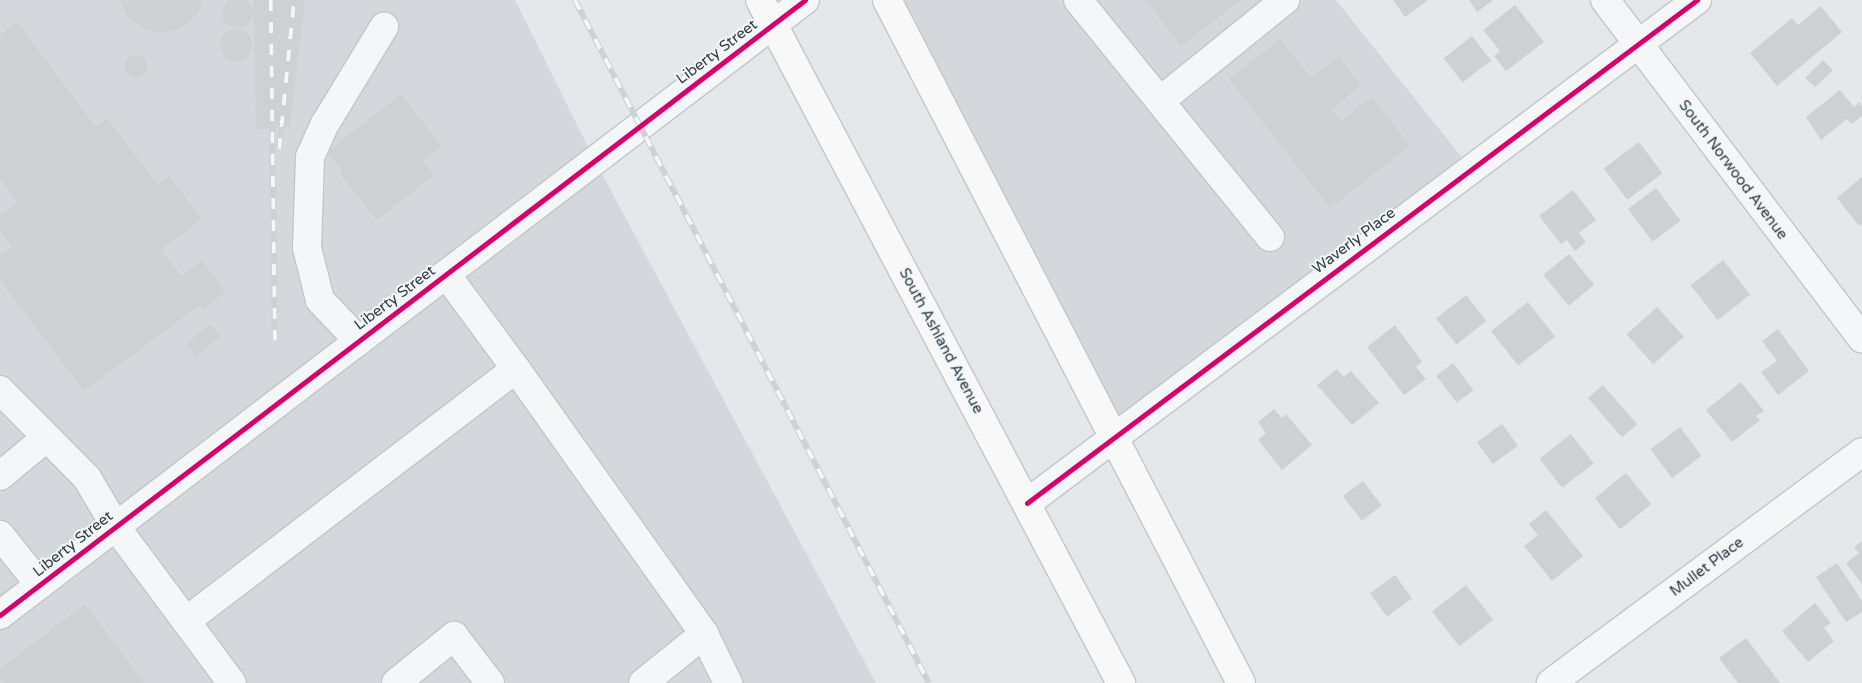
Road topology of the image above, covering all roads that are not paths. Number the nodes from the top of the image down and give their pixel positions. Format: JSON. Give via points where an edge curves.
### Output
{"nodes":[{"id":1,"x":760,"y":0,"type":"edge"},
{"id":2,"x":805,"y":0,"type":"edge"},
{"id":3,"x":887,"y":0,"type":"edge"},
{"id":4,"x":1078,"y":0,"type":"edge"},
{"id":5,"x":1285,"y":0,"type":"edge"},
{"id":6,"x":1605,"y":0,"type":"edge"},
{"id":7,"x":1697,"y":0,"type":"edge"},
{"id":8,"x":773,"y":25,"type":"junction"},
{"id":9,"x":384,"y":26,"type":"dead end"},
{"id":10,"x":1638,"y":44,"type":"junction"},
{"id":11,"x":1160,"y":101,"type":"junction"},
{"id":12,"x":1270,"y":237,"type":"dead end"},
{"id":13,"x":446,"y":274,"type":"junction"},
{"id":14,"x":1862,"y":339,"type":"edge"},
{"id":15,"x":359,"y":341,"type":"junction"},
{"id":16,"x":516,"y":369,"type":"junction"},
{"id":17,"x":0,"y":390,"type":"edge"},
{"id":18,"x":46,"y":438,"type":"junction"},
{"id":19,"x":1113,"y":438,"type":"junction"},
{"id":20,"x":1862,"y":452,"type":"edge"},
{"id":21,"x":0,"y":476,"type":"edge"},
{"id":22,"x":1027,"y":503,"type":"junction"},
{"id":23,"x":116,"y":526,"type":"junction"},
{"id":24,"x":0,"y":535,"type":"edge"},
{"id":25,"x":40,"y":585,"type":"junction"},
{"id":26,"x":0,"y":615,"type":"edge"},
{"id":27,"x":186,"y":621,"type":"junction"},
{"id":28,"x":704,"y":634,"type":"junction"},
{"id":29,"x":232,"y":683,"type":"edge"},
{"id":30,"x":396,"y":683,"type":"edge"},
{"id":31,"x":490,"y":683,"type":"edge"},
{"id":32,"x":643,"y":683,"type":"edge"},
{"id":33,"x":728,"y":683,"type":"edge"},
{"id":34,"x":1121,"y":683,"type":"edge"},
{"id":35,"x":1241,"y":683,"type":"edge"},
{"id":36,"x":1552,"y":683,"type":"edge"}],
"edges":[{"from":1,"to":8,"type":"main road","name":"South Ashland Avenue"},
{"from":2,"to":8,"type":"street","name":"Liberty Street"},
{"from":3,"to":19,"type":"main road"},
{"from":4,"to":11,"type":"street"},
{"from":5,"to":11,"type":"street"},
{"from":6,"to":10,"type":"street","name":"South Norwood Avenue"},
{"from":7,"to":10,"type":"street","name":"Waverly Place"},
{"from":8,"to":13,"type":"street","name":"Liberty Street"},
{"from":8,"to":22,"type":"main road","name":"South Ashland Avenue"},
{"from":9,"to":15,"type":"street","via":[[325,124],[310,157],[307,248],[320,300]]},
{"from":10,"to":14,"type":"street","name":"South Norwood Avenue"},
{"from":10,"to":19,"type":"street","name":"Waverly Place"},
{"from":11,"to":12,"type":"street"},
{"from":13,"to":15,"type":"street","name":"Liberty Street"},
{"from":13,"to":16,"type":"street"},
{"from":15,"to":23,"type":"street","name":"Liberty Street"},
{"from":16,"to":27,"type":"street"},
{"from":16,"to":28,"type":"street"},
{"from":17,"to":18,"type":"street"},
{"from":18,"to":21,"type":"street"},
{"from":18,"to":23,"type":"street","via":[[86,478]]},
{"from":19,"to":22,"type":"street","name":"Waverly Place"},
{"from":19,"to":35,"type":"main road"},
{"from":20,"to":36,"type":"street","name":"Mullet Place"},
{"from":22,"to":34,"type":"main road","name":"South Ashland Avenue"},
{"from":23,"to":25,"type":"street","name":"Liberty Street"},
{"from":23,"to":27,"type":"street"},
{"from":24,"to":25,"type":"street"},
{"from":25,"to":26,"type":"street","name":"Liberty Street"},
{"from":27,"to":29,"type":"street"},
{"from":28,"to":32,"type":"street"},
{"from":28,"to":33,"type":"street"},
{"from":30,"to":31,"type":"street","via":[[454,636]]}]}
